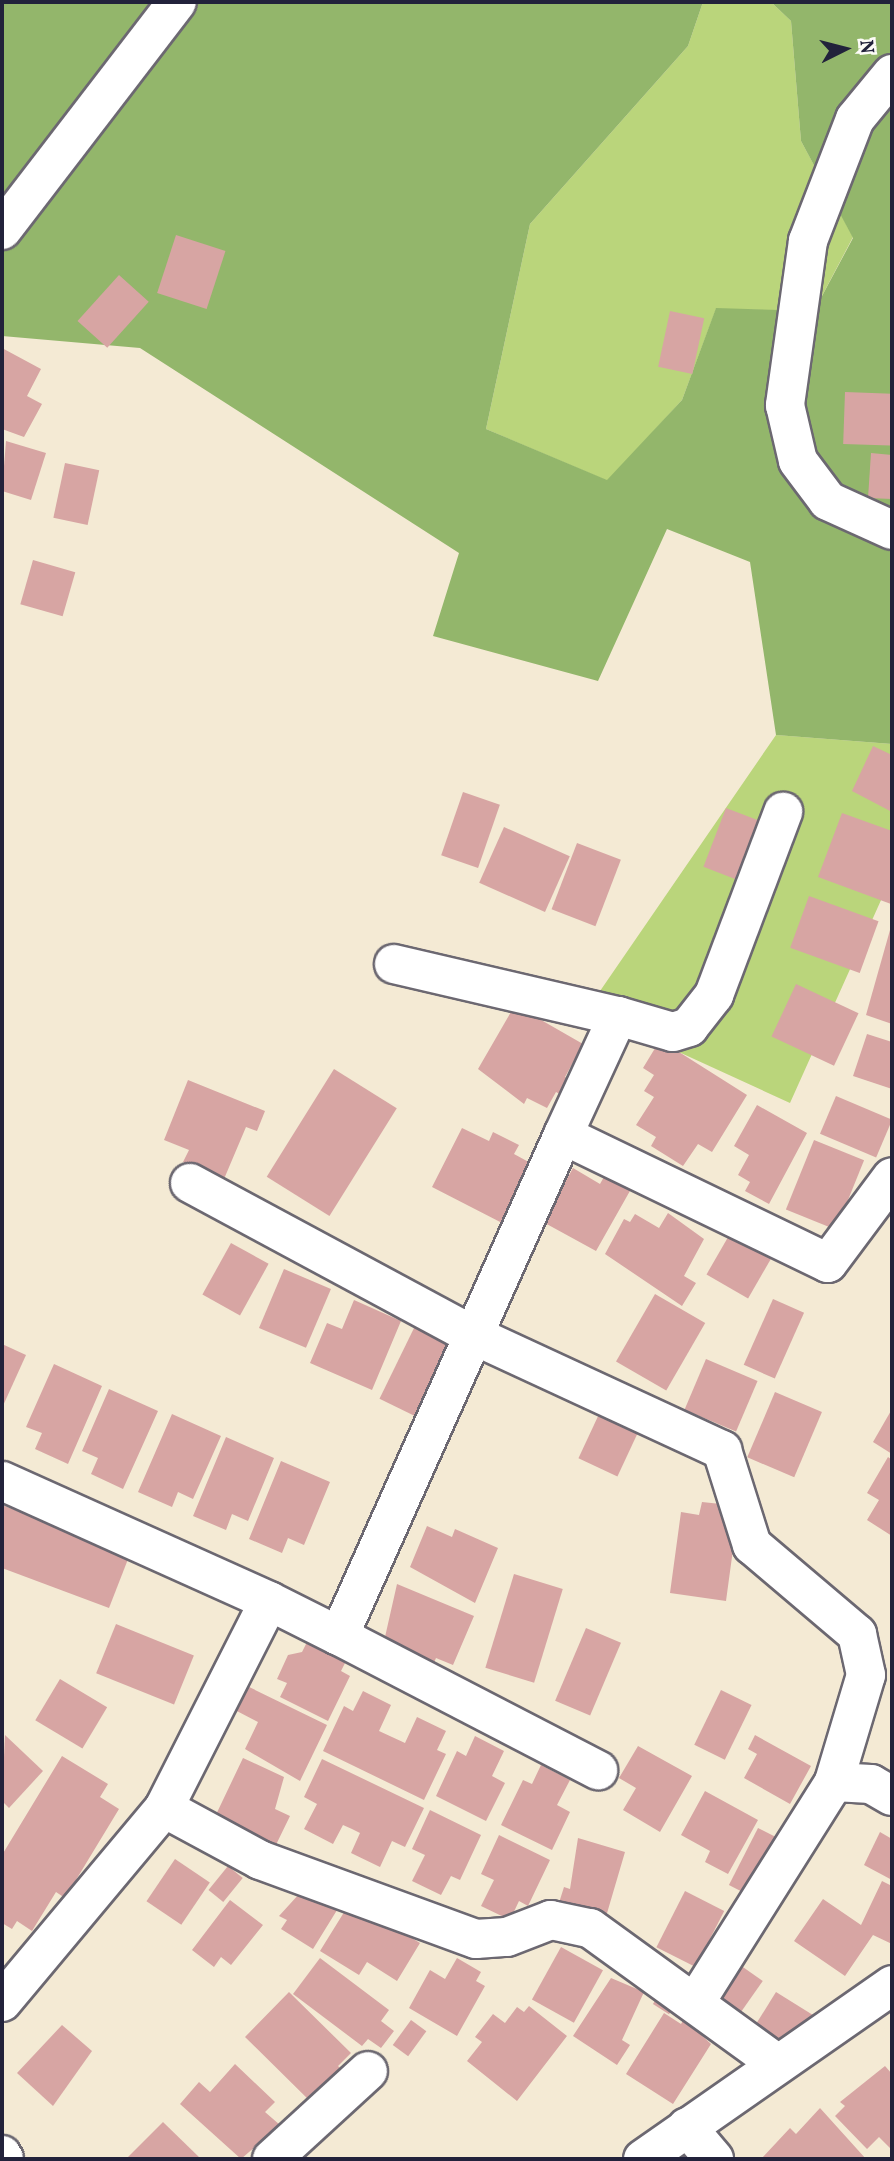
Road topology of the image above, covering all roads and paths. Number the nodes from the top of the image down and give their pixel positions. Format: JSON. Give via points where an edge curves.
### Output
{"nodes":[{"id":1,"x":177,"y":2,"type":"edge"},
{"id":2,"x":892,"y":74,"type":"edge"},
{"id":3,"x":2,"y":230,"type":"edge"},
{"id":4,"x":892,"y":530,"type":"edge"},
{"id":5,"x":783,"y":812,"type":"dead end"},
{"id":6,"x":394,"y":964,"type":"dead end"},
{"id":7,"x":618,"y":1016,"type":"junction"},
{"id":8,"x":563,"y":1135,"type":"junction"},
{"id":9,"x":892,"y":1177,"type":"edge"},
{"id":10,"x":190,"y":1183,"type":"dead end"},
{"id":11,"x":471,"y":1334,"type":"junction"},
{"id":12,"x":2,"y":1481,"type":"edge"},
{"id":13,"x":269,"y":1601,"type":"junction"},
{"id":14,"x":339,"y":1636,"type":"junction"},
{"id":15,"x":598,"y":1770,"type":"dead end"},
{"id":16,"x":834,"y":1782,"type":"junction"},
{"id":17,"x":892,"y":1796,"type":"edge"},
{"id":18,"x":164,"y":1808,"type":"junction"},
{"id":19,"x":892,"y":1985,"type":"edge"},
{"id":20,"x":2,"y":2002,"type":"edge"},
{"id":21,"x":695,"y":2003,"type":"junction"},
{"id":22,"x":778,"y":2064,"type":"junction"},
{"id":23,"x":368,"y":2071,"type":"dead end"},
{"id":24,"x":687,"y":2127,"type":"junction"},
{"id":25,"x":272,"y":2159,"type":"edge"},
{"id":26,"x":643,"y":2159,"type":"edge"},
{"id":27,"x":713,"y":2159,"type":"edge"}],
"edges":[{"from":1,"to":3,"type":"street"},
{"from":2,"to":4,"type":"street","via":[[855,119],[808,241],[785,405],[798,461],[828,501]]},
{"from":5,"to":7,"type":"street","via":[[715,995],[689,1027],[673,1032]]},
{"from":6,"to":7,"type":"street"},
{"from":7,"to":8,"type":"street"},
{"from":8,"to":9,"type":"street","via":[[828,1263]]},
{"from":8,"to":11,"type":"street"},
{"from":10,"to":11,"type":"street"},
{"from":11,"to":14,"type":"street"},
{"from":11,"to":16,"type":"street","via":[[722,1450],[752,1545],[857,1634],[866,1675]]},
{"from":12,"to":13,"type":"street"},
{"from":13,"to":14,"type":"street"},
{"from":13,"to":18,"type":"street"},
{"from":14,"to":15,"type":"street"},
{"from":16,"to":17,"type":"street","via":[[872,1784]]},
{"from":16,"to":21,"type":"street"},
{"from":18,"to":20,"type":"street"},
{"from":18,"to":21,"type":"street","via":[[260,1860],[475,1939],[507,1937],[551,1920],[590,1928]]},
{"from":19,"to":22,"type":"street"},
{"from":21,"to":22,"type":"street"},
{"from":22,"to":24,"type":"street"},
{"from":23,"to":25,"type":"street"},
{"from":24,"to":26,"type":"street"},
{"from":24,"to":27,"type":"street"}]}
